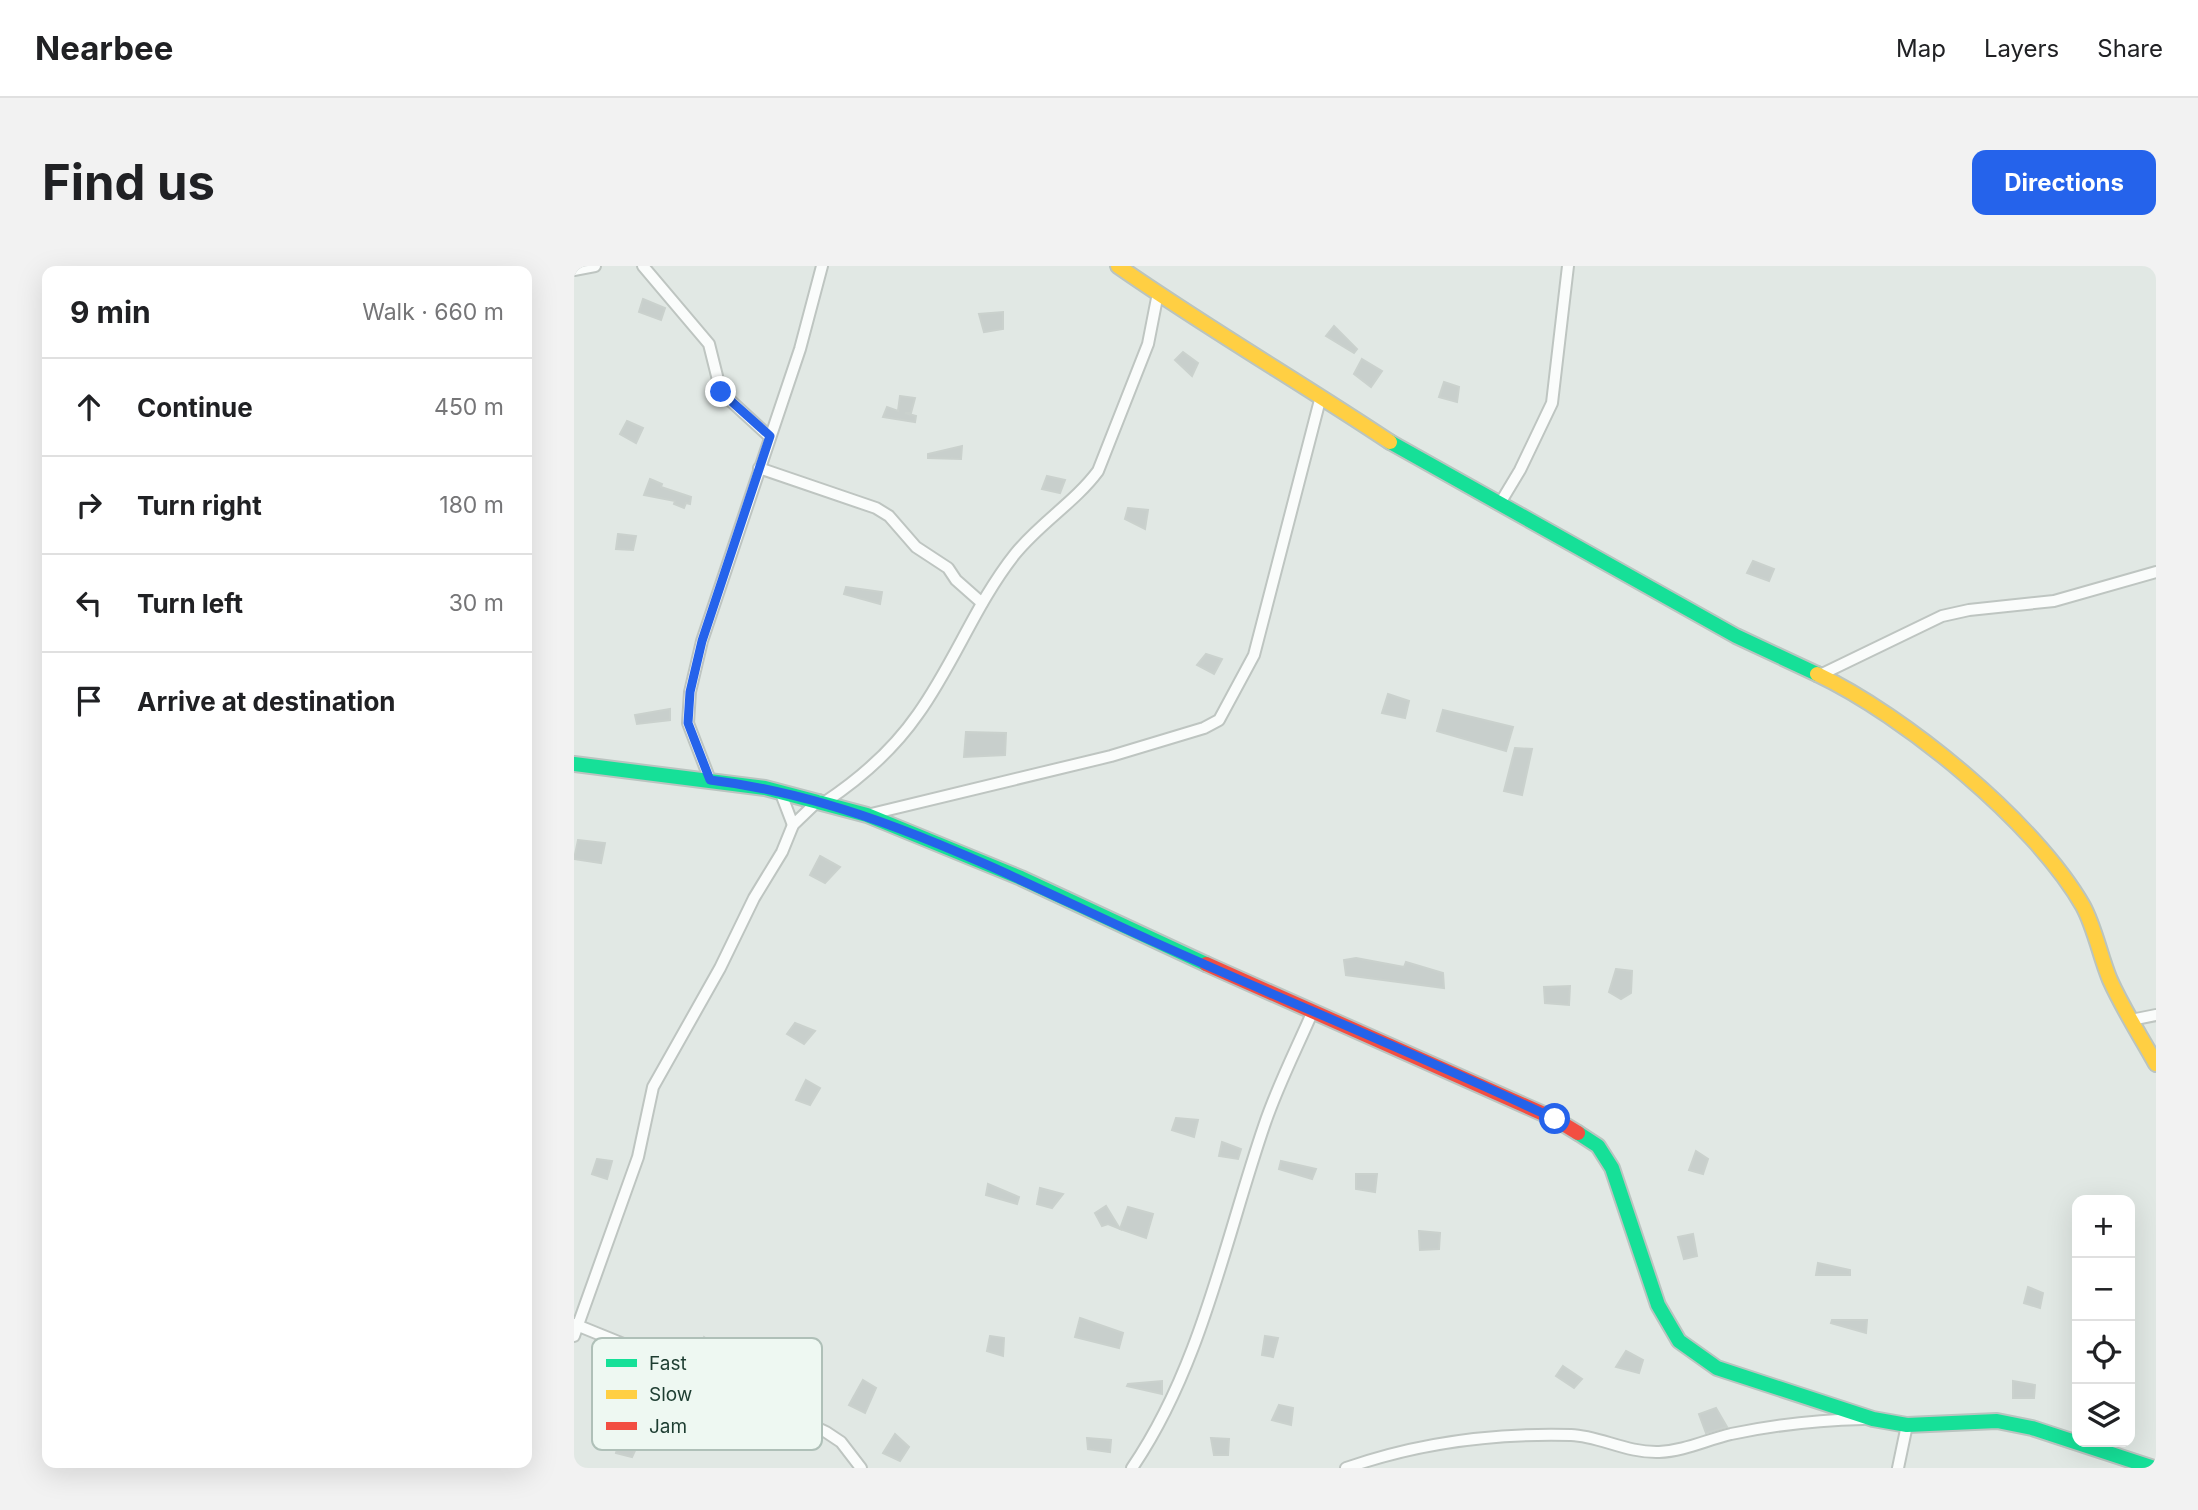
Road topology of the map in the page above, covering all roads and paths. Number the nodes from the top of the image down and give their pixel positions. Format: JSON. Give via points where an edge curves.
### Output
{"nodes":[{"id":1,"x":595,"y":266,"type":"edge"},
{"id":2,"x":643,"y":266,"type":"edge"},
{"id":3,"x":822,"y":266,"type":"edge"},
{"id":4,"x":1118,"y":266,"type":"edge"},
{"id":5,"x":1568,"y":266,"type":"edge"},
{"id":6,"x":574,"y":270,"type":"edge"},
{"id":7,"x":1158,"y":293,"type":"junction"},
{"id":8,"x":1321,"y":396,"type":"junction"},
{"id":9,"x":770,"y":436,"type":"junction"},
{"id":10,"x":760,"y":468,"type":"junction"},
{"id":11,"x":1499,"y":505,"type":"junction"},
{"id":12,"x":2156,"y":572,"type":"edge"},
{"id":13,"x":982,"y":603,"type":"junction"},
{"id":14,"x":1820,"y":675,"type":"junction"},
{"id":15,"x":574,"y":764,"type":"edge"},
{"id":16,"x":710,"y":780,"type":"junction"},
{"id":17,"x":780,"y":792,"type":"junction"},
{"id":18,"x":822,"y":801,"type":"junction"},
{"id":19,"x":867,"y":815,"type":"junction"},
{"id":20,"x":793,"y":825,"type":"junction"},
{"id":21,"x":1312,"y":1013,"type":"junction"},
{"id":22,"x":2156,"y":1015,"type":"edge"},
{"id":23,"x":2131,"y":1020,"type":"junction"},
{"id":24,"x":2156,"y":1064,"type":"edge"},
{"id":25,"x":575,"y":1329,"type":"edge"},
{"id":26,"x":601,"y":1338,"type":"edge"},
{"id":27,"x":1873,"y":1419,"type":"junction"},
{"id":28,"x":1908,"y":1425,"type":"junction"},
{"id":29,"x":822,"y":1430,"type":"edge"},
{"id":30,"x":861,"y":1468,"type":"edge"},
{"id":31,"x":1132,"y":1468,"type":"edge"},
{"id":32,"x":1346,"y":1468,"type":"edge"},
{"id":33,"x":1898,"y":1468,"type":"edge"},
{"id":34,"x":2154,"y":1468,"type":"edge"}],
"edges":[{"from":1,"to":6,"type":"street"},
{"from":2,"to":9,"type":"street","via":[[709,344],[721,392]]},
{"from":3,"to":9,"type":"street"},
{"from":4,"to":7,"type":"street"},
{"from":5,"to":11,"type":"street","via":[[1552,403]]},
{"from":7,"to":8,"type":"street"},
{"from":7,"to":13,"type":"street","via":[[1148,344],[1098,471],[1085,489],[1016,553]]},
{"from":8,"to":11,"type":"street","via":[[1415,459]]},
{"from":8,"to":19,"type":"street","via":[[1254,655],[1220,719],[1204,729],[1123,752]]},
{"from":9,"to":10,"type":"street"},
{"from":10,"to":13,"type":"street","via":[[889,516],[905,538],[942,563]]},
{"from":10,"to":16,"type":"street","via":[[702,641],[690,692],[688,723]]},
{"from":11,"to":14,"type":"street","via":[[1736,636]]},
{"from":12,"to":14,"type":"street","via":[[2054,601],[1942,616]]},
{"from":13,"to":18,"type":"street","via":[[919,713],[866,774]]},
{"from":14,"to":23,"type":"street","via":[[1905,726],[2013,820],[2083,906],[2111,982]]},
{"from":15,"to":16,"type":"street"},
{"from":16,"to":17,"type":"street"},
{"from":17,"to":18,"type":"street"},
{"from":17,"to":20,"type":"street"},
{"from":18,"to":19,"type":"street"},
{"from":18,"to":20,"type":"street"},
{"from":19,"to":21,"type":"street","via":[[1021,878]]},
{"from":20,"to":25,"type":"street","via":[[653,1087],[638,1157]]},
{"from":21,"to":27,"type":"street","via":[[1502,1094],[1584,1135],[1598,1146],[1616,1177],[1650,1285],[1679,1341],[1717,1368]]},
{"from":21,"to":31,"type":"street","via":[[1265,1124],[1186,1364],[1153,1438]]},
{"from":22,"to":23,"type":"street"},
{"from":23,"to":24,"type":"street"},
{"from":25,"to":26,"type":"street"},
{"from":27,"to":28,"type":"street"},
{"from":27,"to":32,"type":"street","via":[[1790,1424],[1659,1452],[1615,1447],[1572,1435],[1482,1439],[1425,1446]]},
{"from":28,"to":33,"type":"street"},
{"from":28,"to":34,"type":"street","via":[[1997,1421]]},
{"from":29,"to":30,"type":"street","via":[[841,1442]]}]}
